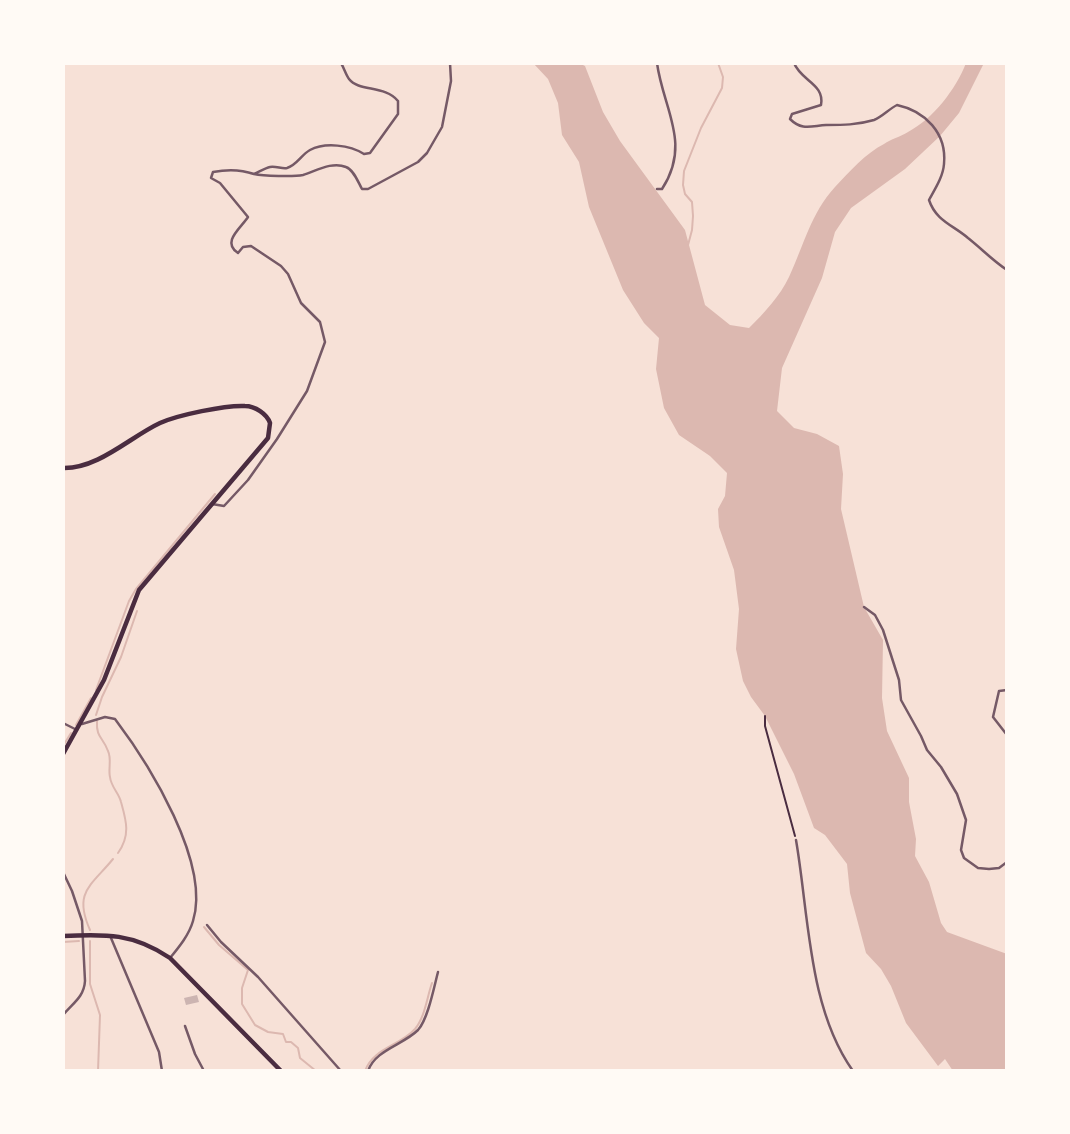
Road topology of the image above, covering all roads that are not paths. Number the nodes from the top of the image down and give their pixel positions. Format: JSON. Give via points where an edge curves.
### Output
{"nodes":[{"id":1,"x":341,"y":63,"type":"edge"},
{"id":2,"x":450,"y":63,"type":"edge"},
{"id":3,"x":657,"y":63,"type":"edge"},
{"id":4,"x":794,"y":63,"type":"edge"},
{"id":5,"x":254,"y":174,"type":"junction"},
{"id":6,"x":657,"y":189,"type":"dead end"},
{"id":7,"x":1007,"y":270,"type":"edge"},
{"id":8,"x":63,"y":468,"type":"edge"},
{"id":9,"x":212,"y":504,"type":"junction"},
{"id":10,"x":864,"y":607,"type":"dead end"},
{"id":11,"x":1007,"y":690,"type":"edge"},
{"id":12,"x":63,"y":723,"type":"edge"},
{"id":13,"x":81,"y":724,"type":"junction"},
{"id":14,"x":77,"y":730,"type":"junction"},
{"id":15,"x":1007,"y":735,"type":"edge"},
{"id":16,"x":63,"y":754,"type":"edge"},
{"id":17,"x":796,"y":840,"type":"road end"},
{"id":18,"x":1007,"y":862,"type":"edge"},
{"id":19,"x":63,"y":872,"type":"edge"},
{"id":20,"x":207,"y":925,"type":"dead end"},
{"id":21,"x":84,"y":935,"type":"junction"},
{"id":22,"x":110,"y":935,"type":"junction"},
{"id":23,"x":63,"y":936,"type":"edge"},
{"id":24,"x":170,"y":958,"type":"junction"},
{"id":25,"x":438,"y":972,"type":"dead end"},
{"id":26,"x":63,"y":1015,"type":"edge"},
{"id":27,"x":185,"y":1026,"type":"dead end"},
{"id":28,"x":162,"y":1071,"type":"edge"},
{"id":29,"x":204,"y":1071,"type":"edge"},
{"id":30,"x":281,"y":1071,"type":"edge"},
{"id":31,"x":341,"y":1071,"type":"edge"},
{"id":32,"x":368,"y":1071,"type":"edge"},
{"id":33,"x":853,"y":1071,"type":"edge"}],
"edges":[{"from":1,"to":5,"type":"street","via":[[350,81],[388,93],[398,101],[398,114],[375,148],[364,154],[344,146],[321,146],[288,168],[270,167]]},
{"from":2,"to":5,"type":"street","via":[[442,127],[418,162],[368,190],[362,189],[346,166],[334,165],[301,176]]},
{"from":3,"to":6,"type":"street","via":[[676,139],[669,179]]},
{"from":4,"to":7,"type":"street","via":[[823,96],[821,105],[792,114],[790,119],[796,125],[855,125],[878,119],[897,105],[912,108],[932,123],[940,136],[944,165],[929,200],[932,209]]},
{"from":5,"to":9,"type":"street","via":[[227,170],[213,172],[211,177],[248,217],[233,234],[233,251],[251,246],[281,266],[301,303],[320,322],[325,342],[307,391],[270,449],[224,506]]},
{"from":8,"to":9,"type":"main road","via":[[82,466],[169,419],[244,406],[263,413],[271,423],[268,438]]},
{"from":9,"to":13,"type":"main road","via":[[139,590],[111,665]]},
{"from":10,"to":18,"type":"street","via":[[884,630],[900,680],[901,700],[957,794],[966,820],[964,858],[978,868],[999,868]]},
{"from":11,"to":15,"type":"street","via":[[996,695],[993,717]]},
{"from":12,"to":14,"type":"street"},
{"from":13,"to":14,"type":"main road"},
{"from":13,"to":24,"type":"street","via":[[115,719],[170,805],[191,865],[196,903],[193,922]]},
{"from":14,"to":16,"type":"main road"},
{"from":17,"to":33,"type":"street","via":[[821,1003]]},
{"from":19,"to":21,"type":"street"},
{"from":20,"to":31,"type":"street"},
{"from":21,"to":22,"type":"main road"},
{"from":21,"to":23,"type":"main road"},
{"from":21,"to":26,"type":"street","via":[[84,990]]},
{"from":22,"to":24,"type":"main road","via":[[145,942]]},
{"from":22,"to":28,"type":"street","via":[[159,1052]]},
{"from":24,"to":30,"type":"main road"},
{"from":25,"to":32,"type":"street","via":[[423,1024],[372,1061]]},
{"from":27,"to":29,"type":"street"}]}
